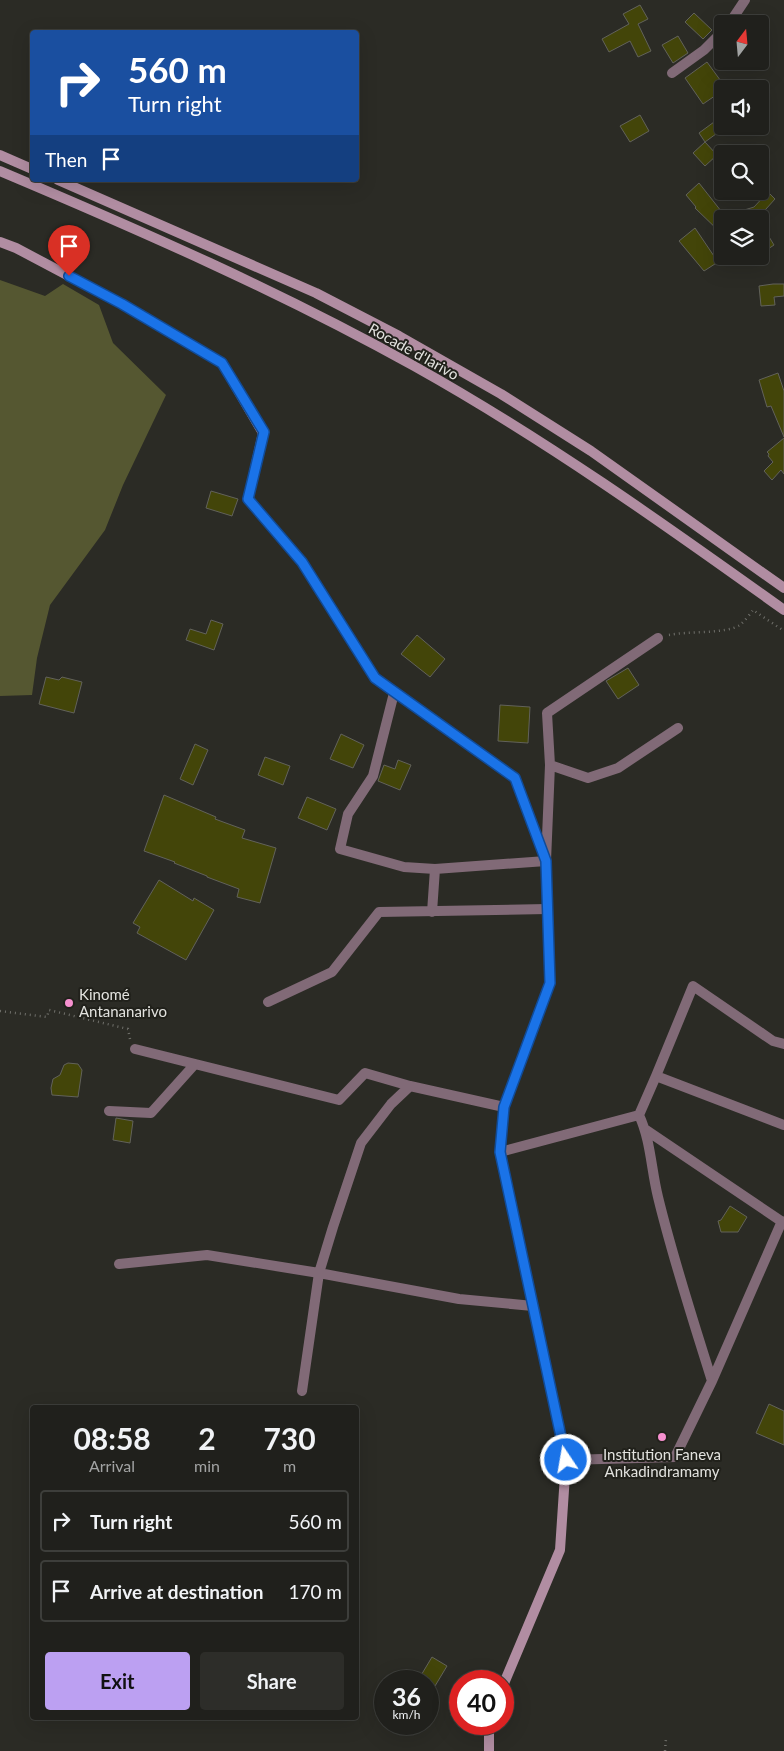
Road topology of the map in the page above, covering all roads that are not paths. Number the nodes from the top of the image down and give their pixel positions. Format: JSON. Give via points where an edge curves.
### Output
{"nodes":[{"id":1,"x":745,"y":0,"type":"edge"},
{"id":2,"x":735,"y":15,"type":"edge"},
{"id":3,"x":714,"y":40,"type":"edge"},
{"id":4,"x":672,"y":73,"type":"dead end"},
{"id":5,"x":0,"y":155,"type":"edge"},
{"id":6,"x":30,"y":168,"type":"edge"},
{"id":7,"x":0,"y":171,"type":"edge"},
{"id":8,"x":63,"y":182,"type":"edge"},
{"id":9,"x":0,"y":242,"type":"edge"},
{"id":10,"x":784,"y":588,"type":"edge"},
{"id":11,"x":784,"y":610,"type":"edge"},
{"id":12,"x":658,"y":638,"type":"road end"},
{"id":13,"x":394,"y":693,"type":"junction"},
{"id":14,"x":678,"y":728,"type":"dead end"},
{"id":15,"x":550,"y":765,"type":"junction"},
{"id":16,"x":546,"y":861,"type":"junction"},
{"id":17,"x":436,"y":869,"type":"junction"},
{"id":18,"x":547,"y":909,"type":"junction"},
{"id":19,"x":432,"y":912,"type":"junction"},
{"id":20,"x":268,"y":1002,"type":"dead end"},
{"id":21,"x":784,"y":1044,"type":"edge"},
{"id":22,"x":135,"y":1049,"type":"road end"},
{"id":23,"x":195,"y":1064,"type":"junction"},
{"id":24,"x":656,"y":1076,"type":"junction"},
{"id":25,"x":410,"y":1086,"type":"junction"},
{"id":26,"x":504,"y":1107,"type":"junction"},
{"id":27,"x":109,"y":1111,"type":"dead end"},
{"id":28,"x":638,"y":1115,"type":"junction"},
{"id":29,"x":784,"y":1125,"type":"edge"},
{"id":30,"x":646,"y":1130,"type":"junction"},
{"id":31,"x":500,"y":1152,"type":"junction"},
{"id":32,"x":783,"y":1222,"type":"edge"},
{"id":33,"x":120,"y":1264,"type":"dead end"},
{"id":34,"x":320,"y":1273,"type":"junction"},
{"id":35,"x":533,"y":1306,"type":"junction"},
{"id":36,"x":712,"y":1381,"type":"junction"},
{"id":37,"x":302,"y":1391,"type":"dead end"},
{"id":38,"x":566,"y":1460,"type":"junction"},
{"id":39,"x":510,"y":1670,"type":"edge"},
{"id":40,"x":489,"y":1735,"type":"edge"},
{"id":41,"x":489,"y":1751,"type":"edge"}],
"edges":[{"from":1,"to":2,"type":"street"},
{"from":3,"to":4,"type":"street"},
{"from":5,"to":6,"type":"street"},
{"from":7,"to":11,"type":"street","name":"Rocade d'Iarivo","via":[[220,268],[415,366],[588,472]]},
{"from":8,"to":10,"type":"street","name":"Rocade d'Iarivo","via":[[316,293],[408,341],[591,451]]},
{"from":9,"to":13,"type":"street","via":[[122,304],[222,363],[264,432],[248,499],[302,562],[375,678]]},
{"from":12,"to":15,"type":"street","via":[[547,714]]},
{"from":13,"to":16,"type":"street","via":[[515,778]]},
{"from":13,"to":17,"type":"street","via":[[373,776],[348,814],[340,849],[404,867]]},
{"from":14,"to":15,"type":"street","via":[[618,768],[588,778]]},
{"from":15,"to":16,"type":"street"},
{"from":16,"to":17,"type":"street"},
{"from":16,"to":18,"type":"street"},
{"from":17,"to":19,"type":"street"},
{"from":18,"to":19,"type":"street"},
{"from":18,"to":26,"type":"street","via":[[550,983]]},
{"from":19,"to":20,"type":"street","via":[[379,912],[332,972]]},
{"from":21,"to":24,"type":"street","via":[[773,1041],[693,986]]},
{"from":22,"to":23,"type":"street"},
{"from":23,"to":25,"type":"street","via":[[339,1100],[365,1073]]},
{"from":23,"to":27,"type":"street","via":[[151,1113]]},
{"from":24,"to":28,"type":"street"},
{"from":24,"to":29,"type":"street"},
{"from":25,"to":26,"type":"street"},
{"from":25,"to":34,"type":"street","via":[[391,1104],[361,1143]]},
{"from":26,"to":31,"type":"street"},
{"from":28,"to":30,"type":"street"},
{"from":28,"to":31,"type":"street"},
{"from":30,"to":32,"type":"street"},
{"from":30,"to":36,"type":"street","via":[[658,1196]]},
{"from":31,"to":35,"type":"street"},
{"from":32,"to":36,"type":"street"},
{"from":33,"to":34,"type":"street","via":[[207,1255]]},
{"from":34,"to":35,"type":"street","via":[[459,1299]]},
{"from":34,"to":37,"type":"street"},
{"from":35,"to":38,"type":"street"},
{"from":36,"to":38,"type":"street","via":[[675,1457]]},
{"from":38,"to":39,"type":"street","via":[[560,1550]]},
{"from":40,"to":41,"type":"street"}]}
